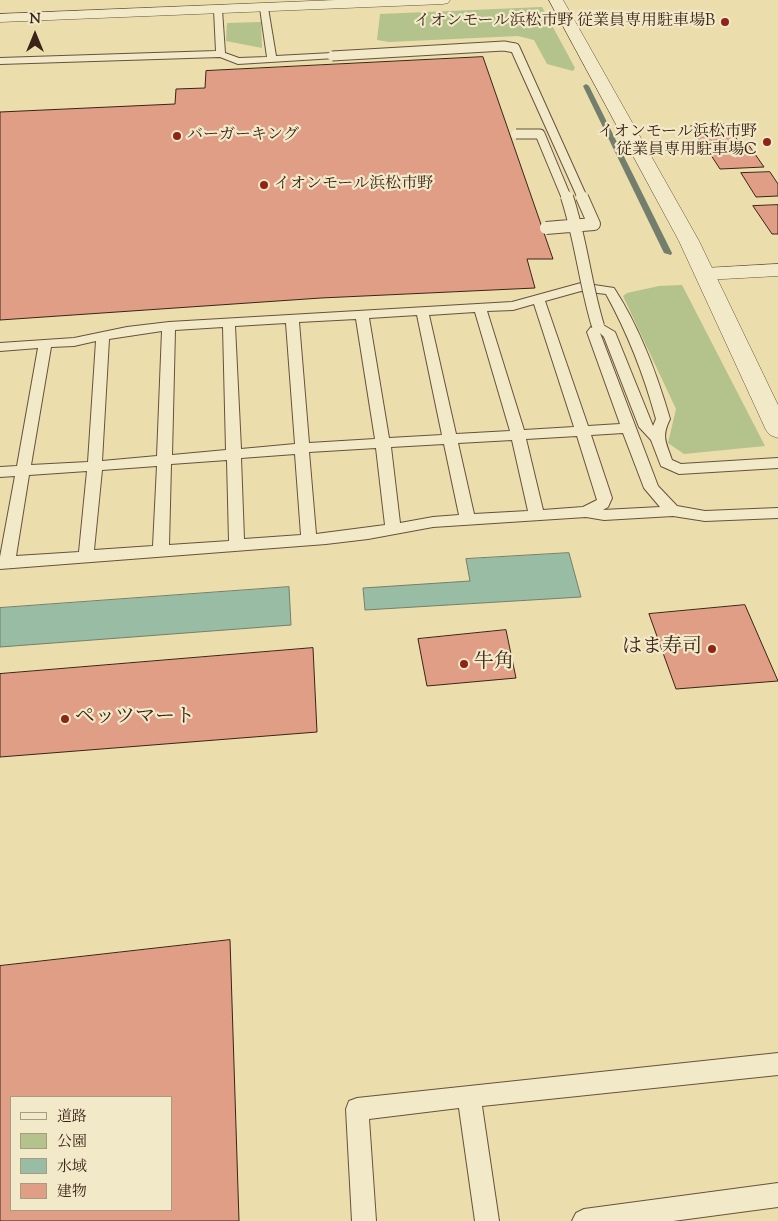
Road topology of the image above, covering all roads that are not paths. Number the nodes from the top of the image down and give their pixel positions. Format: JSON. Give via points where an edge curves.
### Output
{"nodes":[{"id":1,"x":443,"y":0,"type":"edge"},
{"id":2,"x":556,"y":0,"type":"edge"},
{"id":3,"x":264,"y":8,"type":"junction"},
{"id":4,"x":218,"y":10,"type":"junction"},
{"id":5,"x":0,"y":18,"type":"edge"},
{"id":6,"x":220,"y":54,"type":"junction"},
{"id":7,"x":272,"y":59,"type":"junction"},
{"id":8,"x":0,"y":61,"type":"edge"},
{"id":9,"x":516,"y":134,"type":"dead end"},
{"id":10,"x":546,"y":228,"type":"dead end"},
{"id":11,"x":778,"y":270,"type":"edge"},
{"id":12,"x":705,"y":274,"type":"junction"},
{"id":13,"x":538,"y":298,"type":"junction"},
{"id":14,"x":480,"y":308,"type":"junction"},
{"id":15,"x":422,"y":311,"type":"junction"},
{"id":16,"x":362,"y":315,"type":"junction"},
{"id":17,"x":292,"y":319,"type":"junction"},
{"id":18,"x":229,"y":322,"type":"junction"},
{"id":19,"x":169,"y":326,"type":"junction"},
{"id":20,"x":598,"y":326,"type":"junction"},
{"id":21,"x":103,"y":336,"type":"junction"},
{"id":22,"x":46,"y":344,"type":"junction"},
{"id":23,"x":0,"y":347,"type":"edge"},
{"id":24,"x":628,"y":428,"type":"junction"},
{"id":25,"x":583,"y":430,"type":"junction"},
{"id":26,"x":778,"y":430,"type":"edge"},
{"id":27,"x":518,"y":434,"type":"junction"},
{"id":28,"x":657,"y":438,"type":"junction"},
{"id":29,"x":450,"y":439,"type":"junction"},
{"id":30,"x":383,"y":443,"type":"junction"},
{"id":31,"x":301,"y":448,"type":"junction"},
{"id":32,"x":235,"y":454,"type":"junction"},
{"id":33,"x":165,"y":460,"type":"junction"},
{"id":34,"x":778,"y":463,"type":"edge"},
{"id":35,"x":95,"y":466,"type":"junction"},
{"id":36,"x":22,"y":471,"type":"junction"},
{"id":37,"x":0,"y":472,"type":"edge"},
{"id":38,"x":673,"y":511,"type":"junction"},
{"id":39,"x":586,"y":512,"type":"junction"},
{"id":40,"x":778,"y":513,"type":"edge"},
{"id":41,"x":538,"y":514,"type":"junction"},
{"id":42,"x":468,"y":520,"type":"junction"},
{"id":43,"x":393,"y":529,"type":"junction"},
{"id":44,"x":309,"y":540,"type":"junction"},
{"id":45,"x":238,"y":545,"type":"junction"},
{"id":46,"x":161,"y":551,"type":"junction"},
{"id":47,"x":86,"y":557,"type":"junction"},
{"id":48,"x":3,"y":563,"type":"edge"},
{"id":49,"x":778,"y":1064,"type":"edge"},
{"id":50,"x":470,"y":1096,"type":"junction"},
{"id":51,"x":778,"y":1195,"type":"edge"},
{"id":52,"x":364,"y":1221,"type":"edge"},
{"id":53,"x":487,"y":1221,"type":"edge"},
{"id":54,"x":584,"y":1221,"type":"edge"}],
"edges":[{"from":1,"to":3,"type":"street"},
{"from":2,"to":12,"type":"street"},
{"from":3,"to":4,"type":"street"},
{"from":3,"to":7,"type":"lane"},
{"from":4,"to":5,"type":"street"},
{"from":4,"to":6,"type":"lane"},
{"from":6,"to":7,"type":"lane","via":[[238,60]]},
{"from":6,"to":8,"type":"lane"},
{"from":7,"to":10,"type":"lane","bridge":true,"via":[[515,48],[594,224]]},
{"from":9,"to":20,"type":"lane","bridge":true,"via":[[540,134],[573,217]]},
{"from":11,"to":12,"type":"street"},
{"from":12,"to":26,"type":"street"},
{"from":13,"to":14,"type":"lane","via":[[513,306]]},
{"from":13,"to":25,"type":"lane"},
{"from":13,"to":28,"type":"lane","via":[[581,287],[610,291],[639,349],[659,404],[663,419]]},
{"from":14,"to":15,"type":"lane"},
{"from":14,"to":27,"type":"lane"},
{"from":15,"to":16,"type":"lane"},
{"from":15,"to":29,"type":"lane"},
{"from":16,"to":17,"type":"lane"},
{"from":16,"to":30,"type":"lane"},
{"from":17,"to":18,"type":"lane"},
{"from":17,"to":31,"type":"lane"},
{"from":18,"to":19,"type":"lane"},
{"from":18,"to":32,"type":"lane"},
{"from":19,"to":21,"type":"lane"},
{"from":19,"to":33,"type":"lane"},
{"from":20,"to":24,"type":"lane","via":[[593,332]]},
{"from":20,"to":28,"type":"lane","via":[[610,335],[646,427]]},
{"from":21,"to":22,"type":"lane"},
{"from":21,"to":35,"type":"lane"},
{"from":22,"to":23,"type":"lane"},
{"from":22,"to":36,"type":"lane"},
{"from":24,"to":25,"type":"lane"},
{"from":24,"to":38,"type":"lane","via":[[651,488]]},
{"from":25,"to":27,"type":"lane"},
{"from":25,"to":39,"type":"lane","via":[[605,498]]},
{"from":27,"to":29,"type":"lane"},
{"from":27,"to":41,"type":"lane"},
{"from":28,"to":34,"type":"lane","via":[[666,462],[679,469]]},
{"from":29,"to":30,"type":"lane"},
{"from":29,"to":42,"type":"lane"},
{"from":30,"to":31,"type":"lane"},
{"from":30,"to":43,"type":"lane"},
{"from":31,"to":32,"type":"lane"},
{"from":31,"to":44,"type":"lane"},
{"from":32,"to":33,"type":"lane"},
{"from":32,"to":45,"type":"lane"},
{"from":33,"to":35,"type":"lane"},
{"from":33,"to":46,"type":"lane"},
{"from":35,"to":36,"type":"lane"},
{"from":35,"to":47,"type":"lane"},
{"from":36,"to":37,"type":"lane"},
{"from":36,"to":48,"type":"lane"},
{"from":38,"to":39,"type":"lane","via":[[604,515]]},
{"from":38,"to":40,"type":"lane","via":[[705,516]]},
{"from":39,"to":41,"type":"lane"},
{"from":41,"to":42,"type":"lane"},
{"from":42,"to":43,"type":"lane"},
{"from":43,"to":44,"type":"lane"},
{"from":44,"to":45,"type":"lane"},
{"from":45,"to":46,"type":"lane"},
{"from":46,"to":47,"type":"lane"},
{"from":47,"to":48,"type":"lane"},
{"from":49,"to":50,"type":"lane"},
{"from":50,"to":52,"type":"lane","via":[[357,1109]]},
{"from":50,"to":53,"type":"lane"},
{"from":51,"to":54,"type":"lane"}]}
